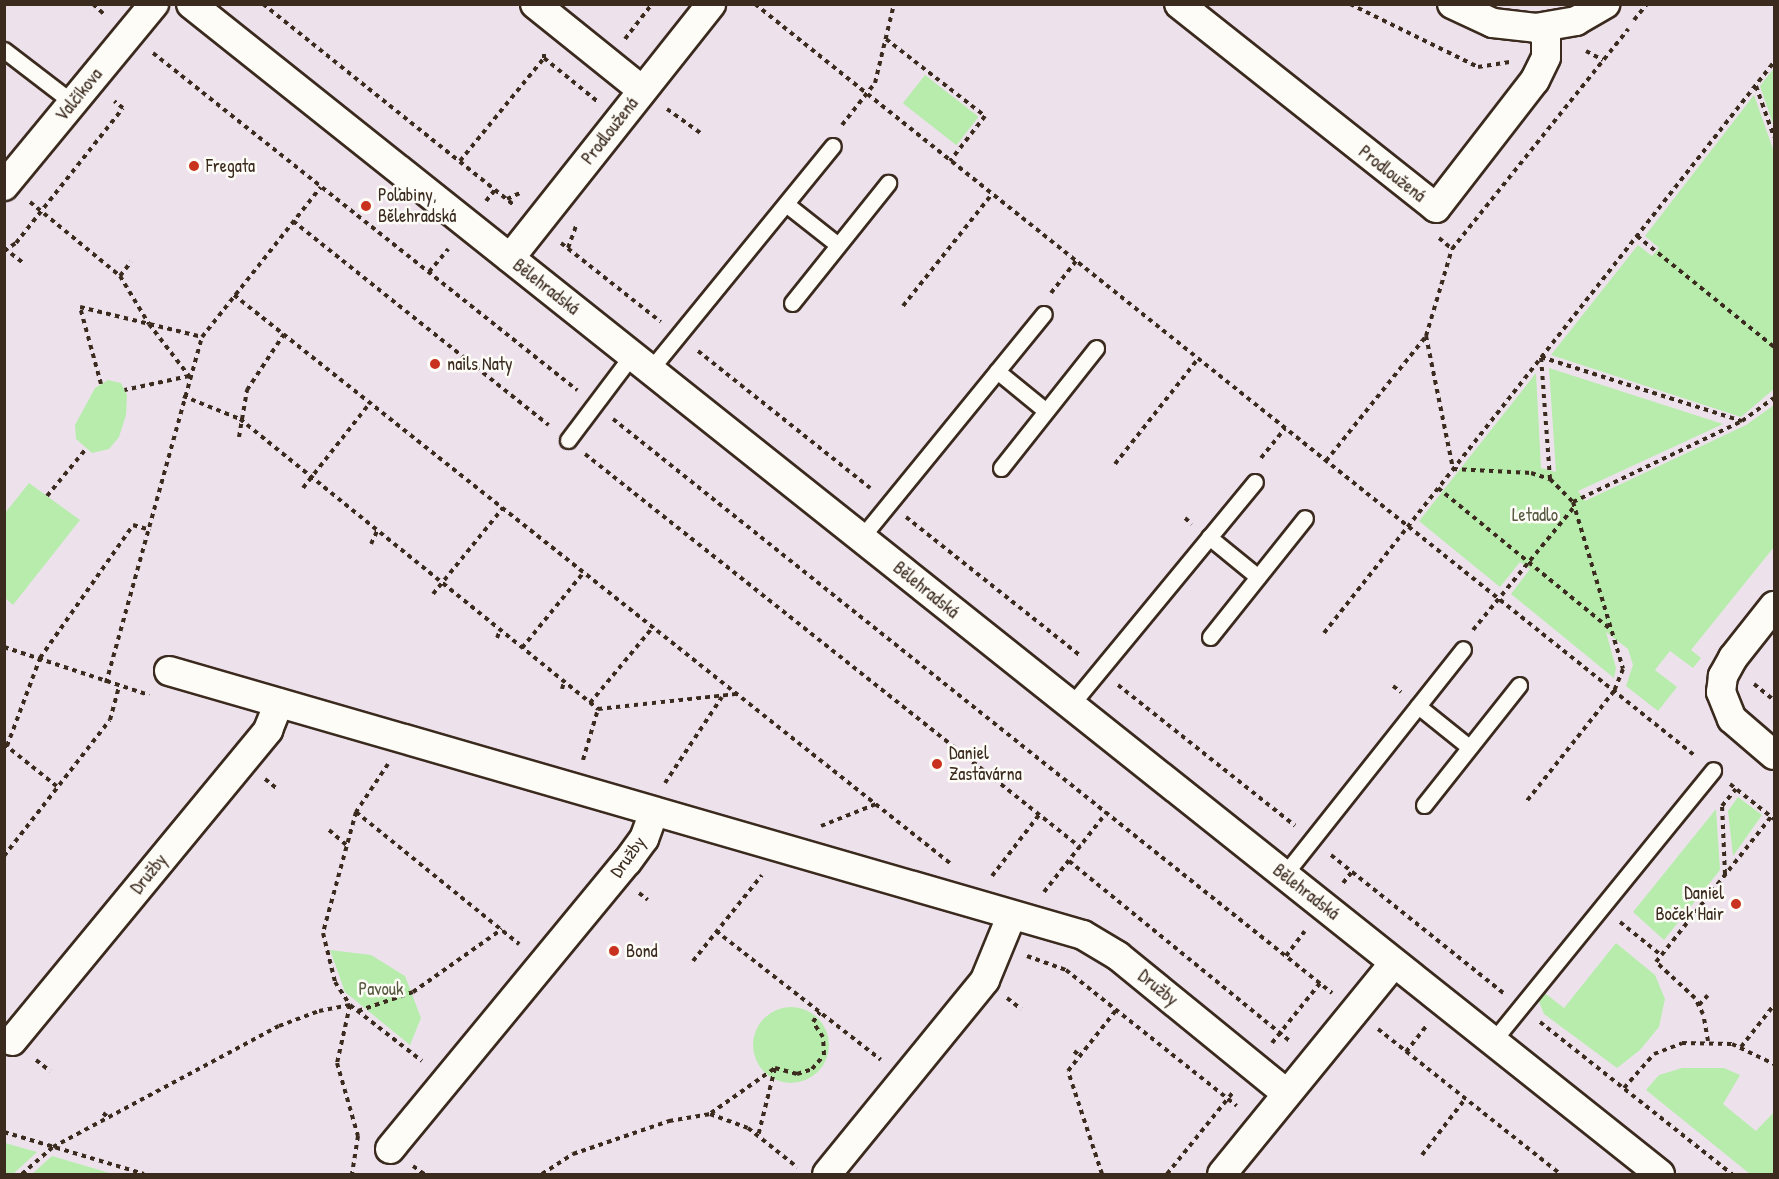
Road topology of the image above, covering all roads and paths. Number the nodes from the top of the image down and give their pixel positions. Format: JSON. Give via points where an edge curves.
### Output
{"nodes":[{"id":1,"x":93,"y":4,"type":"edge"},
{"id":2,"x":154,"y":4,"type":"edge"},
{"id":3,"x":191,"y":4,"type":"edge"},
{"id":4,"x":263,"y":4,"type":"edge"},
{"id":5,"x":711,"y":4,"type":"edge"},
{"id":6,"x":755,"y":4,"type":"edge"},
{"id":7,"x":894,"y":4,"type":"edge"},
{"id":8,"x":1179,"y":4,"type":"edge"},
{"id":9,"x":1452,"y":4,"type":"edge"},
{"id":10,"x":1606,"y":4,"type":"edge"},
{"id":11,"x":1647,"y":4,"type":"edge"},
{"id":12,"x":542,"y":10,"type":"edge"},
{"id":13,"x":1546,"y":27,"type":"junction"},
{"id":14,"x":886,"y":39,"type":"junction"},
{"id":15,"x":141,"y":47,"type":"junction"},
{"id":16,"x":4,"y":50,"type":"edge"},
{"id":17,"x":544,"y":58,"type":"junction"},
{"id":18,"x":1774,"y":62,"type":"edge"},
{"id":19,"x":1756,"y":85,"type":"junction"},
{"id":20,"x":867,"y":94,"type":"junction"},
{"id":21,"x":110,"y":97,"type":"dead end"},
{"id":22,"x":652,"y":98,"type":"junction"},
{"id":23,"x":73,"y":103,"type":"junction"},
{"id":24,"x":600,"y":104,"type":"dead end"},
{"id":25,"x":703,"y":135,"type":"dead end"},
{"id":26,"x":1774,"y":137,"type":"edge"},
{"id":27,"x":833,"y":146,"type":"joint"},
{"id":28,"x":460,"y":161,"type":"junction"},
{"id":29,"x":950,"y":161,"type":"junction"},
{"id":30,"x":888,"y":183,"type":"dead end"},
{"id":31,"x":6,"y":184,"type":"edge"},
{"id":32,"x":321,"y":187,"type":"junction"},
{"id":33,"x":992,"y":194,"type":"junction"},
{"id":34,"x":786,"y":204,"type":"junction"},
{"id":35,"x":41,"y":212,"type":"junction"},
{"id":36,"x":293,"y":221,"type":"junction"},
{"id":37,"x":537,"y":224,"type":"junction"},
{"id":38,"x":1637,"y":236,"type":"junction"},
{"id":39,"x":838,"y":245,"type":"junction"},
{"id":40,"x":5,"y":250,"type":"edge"},
{"id":41,"x":510,"y":258,"type":"junction"},
{"id":42,"x":22,"y":261,"type":"dead end"},
{"id":43,"x":1076,"y":261,"type":"junction"},
{"id":44,"x":131,"y":262,"type":"dead end"},
{"id":45,"x":120,"y":276,"type":"junction"},
{"id":46,"x":234,"y":295,"type":"junction"},
{"id":47,"x":792,"y":303,"type":"dead end"},
{"id":48,"x":903,"y":306,"type":"dead end"},
{"id":49,"x":1044,"y":314,"type":"joint"},
{"id":50,"x":149,"y":324,"type":"junction"},
{"id":51,"x":284,"y":334,"type":"junction"},
{"id":52,"x":678,"y":335,"type":"junction"},
{"id":53,"x":1426,"y":336,"type":"junction"},
{"id":54,"x":202,"y":337,"type":"junction"},
{"id":55,"x":1774,"y":346,"type":"edge"},
{"id":56,"x":1096,"y":348,"type":"dead end"},
{"id":57,"x":1541,"y":357,"type":"junction"},
{"id":58,"x":1198,"y":359,"type":"junction"},
{"id":59,"x":641,"y":363,"type":"junction"},
{"id":60,"x":997,"y":371,"type":"junction"},
{"id":61,"x":189,"y":376,"type":"junction"},
{"id":62,"x":101,"y":384,"type":"dead end"},
{"id":63,"x":125,"y":390,"type":"dead end"},
{"id":64,"x":183,"y":396,"type":"junction"},
{"id":65,"x":1774,"y":398,"type":"edge"},
{"id":66,"x":370,"y":403,"type":"junction"},
{"id":67,"x":595,"y":404,"type":"junction"},
{"id":68,"x":1046,"y":411,"type":"junction"},
{"id":69,"x":240,"y":419,"type":"junction"},
{"id":70,"x":1742,"y":422,"type":"junction"},
{"id":71,"x":1285,"y":428,"type":"junction"},
{"id":72,"x":238,"y":437,"type":"dead end"},
{"id":73,"x":568,"y":440,"type":"junction"},
{"id":74,"x":85,"y":450,"type":"dead end"},
{"id":75,"x":1326,"y":461,"type":"junction"},
{"id":76,"x":1115,"y":464,"type":"dead end"},
{"id":77,"x":1001,"y":468,"type":"dead end"},
{"id":78,"x":1453,"y":469,"type":"junction"},
{"id":79,"x":310,"y":478,"type":"junction"},
{"id":80,"x":1550,"y":479,"type":"junction"},
{"id":81,"x":1255,"y":482,"type":"joint"},
{"id":82,"x":303,"y":488,"type":"dead end"},
{"id":83,"x":1438,"y":488,"type":"junction"},
{"id":84,"x":47,"y":496,"type":"dead end"},
{"id":85,"x":890,"y":503,"type":"junction"},
{"id":86,"x":1574,"y":505,"type":"junction"},
{"id":87,"x":503,"y":508,"type":"junction"},
{"id":88,"x":1305,"y":518,"type":"dead end"},
{"id":89,"x":1408,"y":526,"type":"junction"},
{"id":90,"x":150,"y":530,"type":"junction"},
{"id":91,"x":377,"y":531,"type":"junction"},
{"id":92,"x":1209,"y":537,"type":"junction"},
{"id":93,"x":861,"y":538,"type":"junction"},
{"id":94,"x":371,"y":544,"type":"dead end"},
{"id":95,"x":1529,"y":562,"type":"junction"},
{"id":96,"x":584,"y":572,"type":"junction"},
{"id":97,"x":1258,"y":577,"type":"junction"},
{"id":98,"x":442,"y":584,"type":"junction"},
{"id":99,"x":433,"y":594,"type":"dead end"},
{"id":100,"x":1499,"y":599,"type":"junction"},
{"id":101,"x":1774,"y":606,"type":"edge"},
{"id":102,"x":653,"y":627,"type":"junction"},
{"id":103,"x":1610,"y":629,"type":"junction"},
{"id":104,"x":500,"y":630,"type":"junction"},
{"id":105,"x":1324,"y":633,"type":"dead end"},
{"id":106,"x":1210,"y":637,"type":"dead end"},
{"id":107,"x":497,"y":638,"type":"dead end"},
{"id":108,"x":4,"y":647,"type":"edge"},
{"id":109,"x":522,"y":648,"type":"junction"},
{"id":110,"x":1463,"y":649,"type":"joint"},
{"id":111,"x":40,"y":658,"type":"junction"},
{"id":112,"x":1099,"y":670,"type":"junction"},
{"id":113,"x":169,"y":671,"type":"dead end"},
{"id":114,"x":564,"y":682,"type":"junction"},
{"id":115,"x":106,"y":684,"type":"junction"},
{"id":116,"x":1519,"y":685,"type":"dead end"},
{"id":117,"x":119,"y":687,"type":"junction"},
{"id":118,"x":127,"y":689,"type":"dead end"},
{"id":119,"x":562,"y":689,"type":"dead end"},
{"id":120,"x":1614,"y":691,"type":"junction"},
{"id":121,"x":738,"y":694,"type":"junction"},
{"id":122,"x":723,"y":696,"type":"junction"},
{"id":123,"x":279,"y":703,"type":"junction"},
{"id":124,"x":590,"y":703,"type":"junction"},
{"id":125,"x":1071,"y":705,"type":"junction"},
{"id":126,"x":1418,"y":706,"type":"junction"},
{"id":127,"x":598,"y":709,"type":"junction"},
{"id":128,"x":6,"y":745,"type":"edge"},
{"id":129,"x":1469,"y":747,"type":"junction"},
{"id":130,"x":1774,"y":755,"type":"edge"},
{"id":131,"x":388,"y":764,"type":"dead end"},
{"id":132,"x":1713,"y":770,"type":"junction"},
{"id":133,"x":59,"y":788,"type":"junction"},
{"id":134,"x":574,"y":789,"type":"junction"},
{"id":135,"x":1736,"y":789,"type":"junction"},
{"id":136,"x":1526,"y":802,"type":"dead end"},
{"id":137,"x":876,"y":804,"type":"junction"},
{"id":138,"x":1424,"y":805,"type":"dead end"},
{"id":139,"x":356,"y":812,"type":"junction"},
{"id":140,"x":654,"y":812,"type":"junction"},
{"id":141,"x":1107,"y":812,"type":"junction"},
{"id":142,"x":1039,"y":815,"type":"junction"},
{"id":143,"x":1773,"y":818,"type":"edge"},
{"id":144,"x":812,"y":829,"type":"dead end"},
{"id":145,"x":329,"y":830,"type":"dead end"},
{"id":146,"x":1312,"y":840,"type":"junction"},
{"id":147,"x":346,"y":845,"type":"junction"},
{"id":148,"x":1080,"y":847,"type":"junction"},
{"id":149,"x":4,"y":856,"type":"edge"},
{"id":150,"x":1069,"y":861,"type":"junction"},
{"id":151,"x":956,"y":867,"type":"dead end"},
{"id":152,"x":763,"y":874,"type":"dead end"},
{"id":153,"x":1284,"y":875,"type":"junction"},
{"id":154,"x":1725,"y":875,"type":"junction"},
{"id":155,"x":989,"y":879,"type":"dead end"},
{"id":156,"x":1601,"y":908,"type":"junction"},
{"id":157,"x":1011,"y":917,"type":"junction"},
{"id":158,"x":502,"y":928,"type":"junction"},
{"id":159,"x":716,"y":932,"type":"junction"},
{"id":160,"x":701,"y":942,"type":"dead end"},
{"id":161,"x":705,"y":946,"type":"junction"},
{"id":162,"x":999,"y":946,"type":"junction"},
{"id":163,"x":1662,"y":955,"type":"junction"},
{"id":164,"x":693,"y":961,"type":"dead end"},
{"id":165,"x":1394,"y":963,"type":"junction"},
{"id":166,"x":542,"y":964,"type":"junction"},
{"id":167,"x":1708,"y":995,"type":"dead end"},
{"id":168,"x":350,"y":1005,"type":"junction"},
{"id":169,"x":1699,"y":1005,"type":"junction"},
{"id":170,"x":1774,"y":1005,"type":"edge"},
{"id":171,"x":1521,"y":1007,"type":"junction"},
{"id":172,"x":1117,"y":1009,"type":"junction"},
{"id":173,"x":1354,"y":1010,"type":"junction"},
{"id":174,"x":357,"y":1011,"type":"junction"},
{"id":175,"x":820,"y":1012,"type":"junction"},
{"id":176,"x":1280,"y":1033,"type":"dead end"},
{"id":177,"x":12,"y":1041,"type":"dead end"},
{"id":178,"x":1493,"y":1041,"type":"junction"},
{"id":179,"x":1707,"y":1041,"type":"junction"},
{"id":180,"x":1741,"y":1047,"type":"junction"},
{"id":181,"x":1074,"y":1051,"type":"dead end"},
{"id":182,"x":1080,"y":1056,"type":"junction"},
{"id":183,"x":1774,"y":1064,"type":"edge"},
{"id":184,"x":776,"y":1068,"type":"junction"},
{"id":185,"x":905,"y":1078,"type":"junction"},
{"id":186,"x":447,"y":1079,"type":"junction"},
{"id":187,"x":1624,"y":1088,"type":"junction"},
{"id":188,"x":1286,"y":1093,"type":"junction"},
{"id":189,"x":1227,"y":1099,"type":"dead end"},
{"id":190,"x":1466,"y":1099,"type":"junction"},
{"id":191,"x":103,"y":1113,"type":"dead end"},
{"id":192,"x":710,"y":1114,"type":"junction"},
{"id":193,"x":109,"y":1118,"type":"junction"},
{"id":194,"x":4,"y":1132,"type":"edge"},
{"id":195,"x":758,"y":1136,"type":"junction"},
{"id":196,"x":53,"y":1147,"type":"junction"},
{"id":197,"x":390,"y":1149,"type":"dead end"},
{"id":198,"x":1422,"y":1155,"type":"dead end"},
{"id":199,"x":22,"y":1174,"type":"edge"},
{"id":200,"x":144,"y":1174,"type":"edge"},
{"id":201,"x":352,"y":1174,"type":"edge"},
{"id":202,"x":542,"y":1174,"type":"edge"},
{"id":203,"x":806,"y":1174,"type":"edge"},
{"id":204,"x":827,"y":1174,"type":"edge"},
{"id":205,"x":1102,"y":1174,"type":"edge"},
{"id":206,"x":1222,"y":1174,"type":"edge"},
{"id":207,"x":1560,"y":1174,"type":"edge"},
{"id":208,"x":1660,"y":1174,"type":"edge"},
{"id":209,"x":1732,"y":1174,"type":"edge"}],
"edges":[{"from":1,"to":15,"type":"path"},
{"from":2,"to":15,"type":"street","name":"Valčíkova"},
{"from":3,"to":41,"type":"street","name":"Bělehradská"},
{"from":4,"to":28,"type":"path"},
{"from":5,"to":22,"type":"street","name":"Prodloužená"},
{"from":6,"to":20,"type":"path"},
{"from":7,"to":14,"type":"path"},
{"from":8,"to":13,"type":"street","name":"Prodloužená","via":[[1436,208],[1535,80],[1546,57]]},
{"from":9,"to":13,"type":"street","via":[[1493,23]]},
{"from":10,"to":13,"type":"street","via":[[1576,21]]},
{"from":11,"to":53,"type":"path","via":[[1452,249]]},
{"from":12,"to":17,"type":"path"},
{"from":12,"to":22,"type":"street"},
{"from":14,"to":20,"type":"path","via":[[875,83]]},
{"from":14,"to":29,"type":"path","via":[[985,116]]},
{"from":15,"to":23,"type":"street","name":"Valčíkova"},
{"from":15,"to":32,"type":"path"},
{"from":16,"to":23,"type":"lane"},
{"from":17,"to":24,"type":"path"},
{"from":17,"to":28,"type":"path"},
{"from":18,"to":19,"type":"path"},
{"from":19,"to":26,"type":"path"},
{"from":19,"to":38,"type":"path"},
{"from":20,"to":27,"type":"path","via":[[829,142]]},
{"from":20,"to":29,"type":"path"},
{"from":21,"to":35,"type":"path","via":[[123,108]]},
{"from":22,"to":25,"type":"path"},
{"from":22,"to":37,"type":"street","name":"Prodloužená"},
{"from":23,"to":31,"type":"street","name":"Valčíkova"},
{"from":27,"to":34,"type":"lane"},
{"from":28,"to":37,"type":"path"},
{"from":29,"to":33,"type":"path"},
{"from":30,"to":39,"type":"lane"},
{"from":31,"to":35,"type":"path"},
{"from":32,"to":36,"type":"path"},
{"from":32,"to":67,"type":"path"},
{"from":33,"to":43,"type":"path"},
{"from":33,"to":48,"type":"path"},
{"from":34,"to":39,"type":"lane"},
{"from":34,"to":52,"type":"lane"},
{"from":35,"to":40,"type":"path"},
{"from":35,"to":45,"type":"path"},
{"from":36,"to":46,"type":"path"},
{"from":36,"to":73,"type":"path"},
{"from":37,"to":41,"type":"street","name":"Prodloužená"},
{"from":37,"to":52,"type":"path"},
{"from":38,"to":55,"type":"path"},
{"from":38,"to":57,"type":"path"},
{"from":39,"to":47,"type":"lane"},
{"from":40,"to":42,"type":"path"},
{"from":41,"to":59,"type":"street","name":"Bělehradská"},
{"from":43,"to":49,"type":"path","via":[[1039,309]]},
{"from":43,"to":58,"type":"path"},
{"from":44,"to":45,"type":"path"},
{"from":45,"to":50,"type":"path"},
{"from":46,"to":51,"type":"path"},
{"from":46,"to":54,"type":"path"},
{"from":49,"to":60,"type":"lane"},
{"from":50,"to":54,"type":"path"},
{"from":50,"to":61,"type":"path"},
{"from":50,"to":62,"type":"path","via":[[80,307]]},
{"from":51,"to":66,"type":"path"},
{"from":51,"to":69,"type":"path","via":[[247,390]]},
{"from":52,"to":59,"type":"lane"},
{"from":52,"to":85,"type":"path"},
{"from":53,"to":75,"type":"path"},
{"from":53,"to":78,"type":"path"},
{"from":54,"to":61,"type":"path"},
{"from":56,"to":68,"type":"lane"},
{"from":57,"to":70,"type":"path"},
{"from":57,"to":78,"type":"path"},
{"from":57,"to":80,"type":"path"},
{"from":58,"to":71,"type":"path"},
{"from":58,"to":76,"type":"path"},
{"from":59,"to":67,"type":"lane"},
{"from":59,"to":93,"type":"street","name":"Bělehradská"},
{"from":60,"to":68,"type":"lane"},
{"from":60,"to":85,"type":"lane"},
{"from":61,"to":63,"type":"path"},
{"from":61,"to":64,"type":"path"},
{"from":64,"to":69,"type":"path"},
{"from":64,"to":90,"type":"path"},
{"from":65,"to":70,"type":"path"},
{"from":66,"to":79,"type":"path"},
{"from":66,"to":87,"type":"path"},
{"from":67,"to":73,"type":"lane"},
{"from":67,"to":141,"type":"path"},
{"from":68,"to":77,"type":"lane"},
{"from":69,"to":72,"type":"path"},
{"from":69,"to":79,"type":"path"},
{"from":70,"to":86,"type":"path"},
{"from":71,"to":75,"type":"path"},
{"from":71,"to":81,"type":"path","via":[[1248,474]]},
{"from":73,"to":142,"type":"path"},
{"from":74,"to":84,"type":"path"},
{"from":75,"to":89,"type":"path"},
{"from":78,"to":80,"type":"path","via":[[1531,473]]},
{"from":78,"to":83,"type":"path"},
{"from":79,"to":82,"type":"path"},
{"from":79,"to":91,"type":"path"},
{"from":80,"to":86,"type":"path"},
{"from":81,"to":92,"type":"lane"},
{"from":83,"to":89,"type":"path"},
{"from":83,"to":95,"type":"path"},
{"from":85,"to":93,"type":"lane"},
{"from":85,"to":112,"type":"path"},
{"from":86,"to":95,"type":"path"},
{"from":86,"to":103,"type":"path"},
{"from":87,"to":96,"type":"path"},
{"from":87,"to":98,"type":"path"},
{"from":88,"to":97,"type":"lane"},
{"from":89,"to":100,"type":"path"},
{"from":89,"to":105,"type":"path"},
{"from":90,"to":111,"type":"path","via":[[133,525]]},
{"from":90,"to":115,"type":"path"},
{"from":91,"to":94,"type":"path"},
{"from":91,"to":98,"type":"path"},
{"from":92,"to":97,"type":"lane"},
{"from":92,"to":112,"type":"lane"},
{"from":93,"to":125,"type":"street","name":"Bělehradská"},
{"from":95,"to":100,"type":"path"},
{"from":95,"to":103,"type":"path"},
{"from":96,"to":102,"type":"path"},
{"from":96,"to":109,"type":"path"},
{"from":97,"to":106,"type":"lane"},
{"from":98,"to":99,"type":"path"},
{"from":98,"to":104,"type":"path"},
{"from":100,"to":110,"type":"path","via":[[1466,639]]},
{"from":100,"to":120,"type":"path"},
{"from":101,"to":130,"type":"street","via":[[1723,676],[1724,707],[1743,731]]},
{"from":102,"to":121,"type":"path"},
{"from":102,"to":124,"type":"path"},
{"from":103,"to":120,"type":"path","via":[[1623,669]]},
{"from":104,"to":107,"type":"path"},
{"from":104,"to":109,"type":"path"},
{"from":108,"to":111,"type":"path"},
{"from":109,"to":114,"type":"path"},
{"from":110,"to":126,"type":"lane"},
{"from":111,"to":115,"type":"path"},
{"from":111,"to":128,"type":"path"},
{"from":112,"to":125,"type":"lane"},
{"from":112,"to":146,"type":"path"},
{"from":113,"to":123,"type":"street","name":"Družby"},
{"from":114,"to":119,"type":"path"},
{"from":114,"to":124,"type":"path"},
{"from":115,"to":117,"type":"path"},
{"from":116,"to":129,"type":"lane"},
{"from":117,"to":118,"type":"path"},
{"from":117,"to":133,"type":"path","via":[[110,720]]},
{"from":120,"to":132,"type":"path"},
{"from":120,"to":136,"type":"path"},
{"from":121,"to":122,"type":"path"},
{"from":121,"to":137,"type":"path"},
{"from":122,"to":127,"type":"path"},
{"from":122,"to":140,"type":"path","via":[[657,794]]},
{"from":123,"to":134,"type":"street","name":"Družby"},
{"from":123,"to":177,"type":"street","name":"Družby","via":[[268,730]]},
{"from":124,"to":127,"type":"path"},
{"from":125,"to":153,"type":"street","name":"Bělehradská"},
{"from":126,"to":129,"type":"lane"},
{"from":126,"to":146,"type":"lane"},
{"from":127,"to":134,"type":"path"},
{"from":128,"to":133,"type":"path"},
{"from":129,"to":138,"type":"lane"},
{"from":131,"to":139,"type":"path"},
{"from":132,"to":135,"type":"path"},
{"from":132,"to":156,"type":"lane"},
{"from":133,"to":149,"type":"path"},
{"from":134,"to":140,"type":"street","name":"Družby"},
{"from":135,"to":143,"type":"path"},
{"from":135,"to":154,"type":"path","via":[[1722,806]]},
{"from":137,"to":144,"type":"path"},
{"from":137,"to":151,"type":"path"},
{"from":139,"to":147,"type":"path"},
{"from":139,"to":158,"type":"path"},
{"from":140,"to":157,"type":"street","name":"Družby"},
{"from":140,"to":166,"type":"street","name":"Družby","via":[[644,839]]},
{"from":141,"to":148,"type":"path"},
{"from":141,"to":173,"type":"path"},
{"from":142,"to":148,"type":"path"},
{"from":142,"to":155,"type":"path"},
{"from":143,"to":154,"type":"path"},
{"from":145,"to":147,"type":"path"},
{"from":146,"to":153,"type":"lane"},
{"from":146,"to":171,"type":"path"},
{"from":147,"to":168,"type":"path","via":[[323,933],[335,982]]},
{"from":148,"to":150,"type":"path"},
{"from":150,"to":157,"type":"path","via":[[1045,891],[1034,898],[1020,899]]},
{"from":150,"to":176,"type":"path"},
{"from":152,"to":159,"type":"path"},
{"from":153,"to":165,"type":"street","name":"Bělehradská"},
{"from":154,"to":163,"type":"path"},
{"from":156,"to":163,"type":"path"},
{"from":156,"to":171,"type":"lane"},
{"from":157,"to":162,"type":"street"},
{"from":157,"to":188,"type":"street","name":"Družby","via":[[1100,943]]},
{"from":158,"to":166,"type":"path"},
{"from":158,"to":174,"type":"path","via":[[413,992]]},
{"from":159,"to":161,"type":"path"},
{"from":159,"to":175,"type":"path"},
{"from":160,"to":161,"type":"path"},
{"from":161,"to":164,"type":"path"},
{"from":162,"to":172,"type":"path","via":[[1066,970]]},
{"from":162,"to":185,"type":"street","via":[[985,980]]},
{"from":163,"to":169,"type":"path","via":[[1656,962],[1682,983]]},
{"from":165,"to":173,"type":"street"},
{"from":165,"to":178,"type":"street","name":"Bělehradská"},
{"from":166,"to":186,"type":"street","name":"Družby"},
{"from":167,"to":169,"type":"path"},
{"from":168,"to":174,"type":"path"},
{"from":168,"to":193,"type":"path","via":[[319,1011],[279,1026]]},
{"from":168,"to":201,"type":"path","via":[[337,1063],[358,1136]]},
{"from":169,"to":179,"type":"path"},
{"from":170,"to":180,"type":"path"},
{"from":171,"to":178,"type":"lane"},
{"from":171,"to":187,"type":"path"},
{"from":172,"to":182,"type":"path"},
{"from":172,"to":189,"type":"path"},
{"from":173,"to":188,"type":"street"},
{"from":173,"to":190,"type":"path"},
{"from":174,"to":186,"type":"path"},
{"from":175,"to":184,"type":"path","via":[[813,1022],[823,1037],[824,1055],[812,1069],[796,1074]]},
{"from":175,"to":185,"type":"path"},
{"from":178,"to":208,"type":"street","name":"Bělehradská"},
{"from":179,"to":180,"type":"path"},
{"from":179,"to":187,"type":"path","via":[[1682,1043],[1654,1054]]},
{"from":180,"to":183,"type":"path"},
{"from":181,"to":182,"type":"path"},
{"from":182,"to":205,"type":"path","via":[[1068,1071]]},
{"from":184,"to":192,"type":"path"},
{"from":184,"to":195,"type":"path"},
{"from":185,"to":204,"type":"street"},
{"from":186,"to":197,"type":"street","name":"Družby"},
{"from":187,"to":209,"type":"path"},
{"from":188,"to":206,"type":"street"},
{"from":190,"to":198,"type":"path"},
{"from":190,"to":207,"type":"path"},
{"from":191,"to":193,"type":"path"},
{"from":192,"to":195,"type":"path","via":[[748,1128]]},
{"from":192,"to":202,"type":"path","via":[[669,1121],[573,1154]]},
{"from":193,"to":196,"type":"path"},
{"from":194,"to":196,"type":"path"},
{"from":195,"to":203,"type":"path"},
{"from":196,"to":199,"type":"path"},
{"from":196,"to":200,"type":"path"}]}
